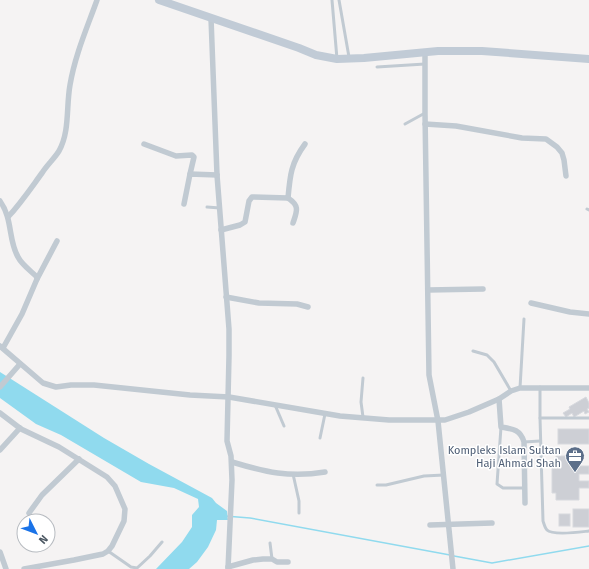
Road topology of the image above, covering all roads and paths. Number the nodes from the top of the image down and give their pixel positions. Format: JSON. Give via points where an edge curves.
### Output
{"nodes":[{"id":1,"x":97,"y":0,"type":"edge"},
{"id":2,"x":159,"y":0,"type":"edge"},
{"id":3,"x":332,"y":0,"type":"edge"},
{"id":4,"x":339,"y":0,"type":"edge"},
{"id":5,"x":211,"y":18,"type":"junction"},
{"id":6,"x":425,"y":52,"type":"junction"},
{"id":7,"x":350,"y":58,"type":"junction"},
{"id":8,"x":337,"y":59,"type":"junction"},
{"id":9,"x":589,"y":59,"type":"edge"},
{"id":10,"x":425,"y":64,"type":"junction"},
{"id":11,"x":377,"y":67,"type":"dead end"},
{"id":12,"x":425,"y":113,"type":"junction"},
{"id":13,"x":406,"y":124,"type":"dead end"},
{"id":14,"x":425,"y":124,"type":"junction"},
{"id":15,"x":144,"y":144,"type":"dead end"},
{"id":16,"x":305,"y":144,"type":"dead end"},
{"id":17,"x":190,"y":174,"type":"junction"},
{"id":18,"x":217,"y":175,"type":"junction"},
{"id":19,"x":566,"y":176,"type":"dead end"},
{"id":20,"x":288,"y":198,"type":"junction"},
{"id":21,"x":0,"y":201,"type":"edge"},
{"id":22,"x":184,"y":204,"type":"dead end"},
{"id":23,"x":207,"y":207,"type":"dead end"},
{"id":24,"x":220,"y":208,"type":"junction"},
{"id":25,"x":8,"y":217,"type":"junction"},
{"id":26,"x":293,"y":223,"type":"dead end"},
{"id":27,"x":222,"y":230,"type":"junction"},
{"id":28,"x":57,"y":241,"type":"dead end"},
{"id":29,"x":37,"y":279,"type":"junction"},
{"id":30,"x":482,"y":289,"type":"dead end"},
{"id":31,"x":428,"y":290,"type":"junction"},
{"id":32,"x":226,"y":297,"type":"junction"},
{"id":33,"x":532,"y":303,"type":"dead end"},
{"id":34,"x":308,"y":307,"type":"dead end"},
{"id":35,"x":589,"y":314,"type":"edge"},
{"id":36,"x":524,"y":319,"type":"dead end"},
{"id":37,"x":1,"y":347,"type":"edge"},
{"id":38,"x":473,"y":351,"type":"dead end"},
{"id":39,"x":20,"y":364,"type":"junction"},
{"id":40,"x":363,"y":378,"type":"dead end"},
{"id":41,"x":0,"y":387,"type":"edge"},
{"id":42,"x":540,"y":387,"type":"junction"},
{"id":43,"x":520,"y":388,"type":"junction"},
{"id":44,"x":589,"y":388,"type":"edge"},
{"id":45,"x":511,"y":391,"type":"junction"},
{"id":46,"x":229,"y":397,"type":"junction"},
{"id":47,"x":499,"y":399,"type":"junction"},
{"id":48,"x":275,"y":405,"type":"junction"},
{"id":49,"x":0,"y":413,"type":"edge"},
{"id":50,"x":325,"y":414,"type":"junction"},
{"id":51,"x":363,"y":417,"type":"junction"},
{"id":52,"x":540,"y":418,"type":"junction"},
{"id":53,"x":589,"y":418,"type":"edge"},
{"id":54,"x":438,"y":421,"type":"junction"},
{"id":55,"x":284,"y":426,"type":"dead end"},
{"id":56,"x":501,"y":427,"type":"junction"},
{"id":57,"x":20,"y":428,"type":"junction"},
{"id":58,"x":320,"y":438,"type":"dead end"},
{"id":59,"x":540,"y":441,"type":"junction"},
{"id":60,"x":524,"y":442,"type":"junction"},
{"id":61,"x":0,"y":450,"type":"edge"},
{"id":62,"x":79,"y":459,"type":"junction"},
{"id":63,"x":232,"y":462,"type":"junction"},
{"id":64,"x":325,"y":472,"type":"dead end"},
{"id":65,"x":293,"y":474,"type":"junction"},
{"id":66,"x":444,"y":475,"type":"junction"},
{"id":67,"x":376,"y":485,"type":"dead end"},
{"id":68,"x":525,"y":488,"type":"junction"},
{"id":69,"x":525,"y":503,"type":"dead end"},
{"id":70,"x":29,"y":513,"type":"dead end"},
{"id":71,"x":298,"y":513,"type":"dead end"},
{"id":72,"x":492,"y":523,"type":"dead end"},
{"id":73,"x":449,"y":524,"type":"junction"},
{"id":74,"x":430,"y":525,"type":"dead end"},
{"id":75,"x":589,"y":531,"type":"edge"},
{"id":76,"x":162,"y":542,"type":"dead end"},
{"id":77,"x":270,"y":543,"type":"dead end"},
{"id":78,"x":108,"y":550,"type":"junction"},
{"id":79,"x":0,"y":552,"type":"edge"},
{"id":80,"x":272,"y":559,"type":"junction"},
{"id":81,"x":288,"y":562,"type":"dead end"},
{"id":82,"x":45,"y":567,"type":"edge"},
{"id":83,"x":453,"y":567,"type":"edge"},
{"id":84,"x":228,"y":568,"type":"edge"},
{"id":85,"x":6,"y":569,"type":"edge"},
{"id":86,"x":24,"y":569,"type":"edge"}],
"edges":[{"from":1,"to":25,"type":"street","via":[[74,66],[68,118],[59,151]]},
{"from":2,"to":5,"type":"street"},
{"from":3,"to":8,"type":"lane"},
{"from":4,"to":7,"type":"lane"},
{"from":5,"to":8,"type":"street","via":[[316,55]]},
{"from":5,"to":18,"type":"street"},
{"from":6,"to":7,"type":"street"},
{"from":6,"to":9,"type":"street","via":[[482,51]]},
{"from":6,"to":10,"type":"street"},
{"from":7,"to":8,"type":"street"},
{"from":10,"to":11,"type":"lane"},
{"from":10,"to":12,"type":"street"},
{"from":12,"to":13,"type":"lane"},
{"from":12,"to":14,"type":"street"},
{"from":14,"to":19,"type":"street","via":[[546,139],[562,153]]},
{"from":14,"to":31,"type":"street"},
{"from":15,"to":17,"type":"street","via":[[176,156],[192,154],[194,157]]},
{"from":16,"to":20,"type":"street","via":[[294,162]]},
{"from":17,"to":18,"type":"street"},
{"from":17,"to":22,"type":"street"},
{"from":18,"to":24,"type":"street"},
{"from":20,"to":26,"type":"street","via":[[296,205],[297,212]]},
{"from":20,"to":27,"type":"street","via":[[252,197],[246,222]]},
{"from":21,"to":25,"type":"street"},
{"from":23,"to":24,"type":"lane"},
{"from":24,"to":27,"type":"street"},
{"from":25,"to":29,"type":"street","via":[[17,257]]},
{"from":27,"to":32,"type":"street"},
{"from":28,"to":29,"type":"street"},
{"from":29,"to":37,"type":"street","via":[[24,308]]},
{"from":30,"to":31,"type":"street"},
{"from":31,"to":54,"type":"street","via":[[430,375]]},
{"from":32,"to":34,"type":"street","via":[[258,303],[298,304]]},
{"from":32,"to":46,"type":"street"},
{"from":33,"to":35,"type":"street"},
{"from":36,"to":43,"type":"lane"},
{"from":37,"to":39,"type":"street"},
{"from":38,"to":45,"type":"lane","via":[[487,355],[494,362]]},
{"from":39,"to":41,"type":"street"},
{"from":39,"to":46,"type":"street","via":[[43,383],[56,387],[94,385]]},
{"from":40,"to":51,"type":"lane"},
{"from":42,"to":43,"type":"street"},
{"from":42,"to":44,"type":"street"},
{"from":42,"to":52,"type":"lane"},
{"from":43,"to":45,"type":"street"},
{"from":45,"to":47,"type":"street"},
{"from":46,"to":48,"type":"street"},
{"from":46,"to":63,"type":"street","via":[[227,440]]},
{"from":47,"to":54,"type":"street","via":[[458,416]]},
{"from":47,"to":56,"type":"street"},
{"from":48,"to":50,"type":"street"},
{"from":48,"to":55,"type":"lane"},
{"from":49,"to":57,"type":"street"},
{"from":50,"to":51,"type":"street"},
{"from":50,"to":58,"type":"lane"},
{"from":51,"to":54,"type":"street"},
{"from":52,"to":53,"type":"lane"},
{"from":52,"to":59,"type":"lane"},
{"from":54,"to":66,"type":"street"},
{"from":56,"to":60,"type":"street","via":[[518,431]]},
{"from":56,"to":68,"type":"lane","via":[[497,484],[504,488]]},
{"from":57,"to":61,"type":"street"},
{"from":57,"to":62,"type":"street"},
{"from":59,"to":60,"type":"lane"},
{"from":59,"to":75,"type":"lane","via":[[545,527],[553,534]]},
{"from":60,"to":68,"type":"street"},
{"from":62,"to":70,"type":"street","via":[[42,495]]},
{"from":62,"to":78,"type":"street","via":[[112,481],[124,510],[124,521]]},
{"from":63,"to":65,"type":"street","via":[[270,472]]},
{"from":63,"to":84,"type":"street"},
{"from":64,"to":65,"type":"street"},
{"from":65,"to":71,"type":"lane","via":[[299,501]]},
{"from":66,"to":67,"type":"lane"},
{"from":66,"to":73,"type":"street"},
{"from":68,"to":69,"type":"street"},
{"from":72,"to":73,"type":"street"},
{"from":73,"to":74,"type":"street"},
{"from":73,"to":83,"type":"street"},
{"from":76,"to":78,"type":"lane","via":[[137,568]]},
{"from":77,"to":80,"type":"lane"},
{"from":78,"to":82,"type":"street","via":[[103,554]]},
{"from":79,"to":85,"type":"street"},
{"from":80,"to":81,"type":"street","via":[[277,562]]},
{"from":80,"to":84,"type":"street","via":[[253,560]]},
{"from":82,"to":86,"type":"street"}]}
